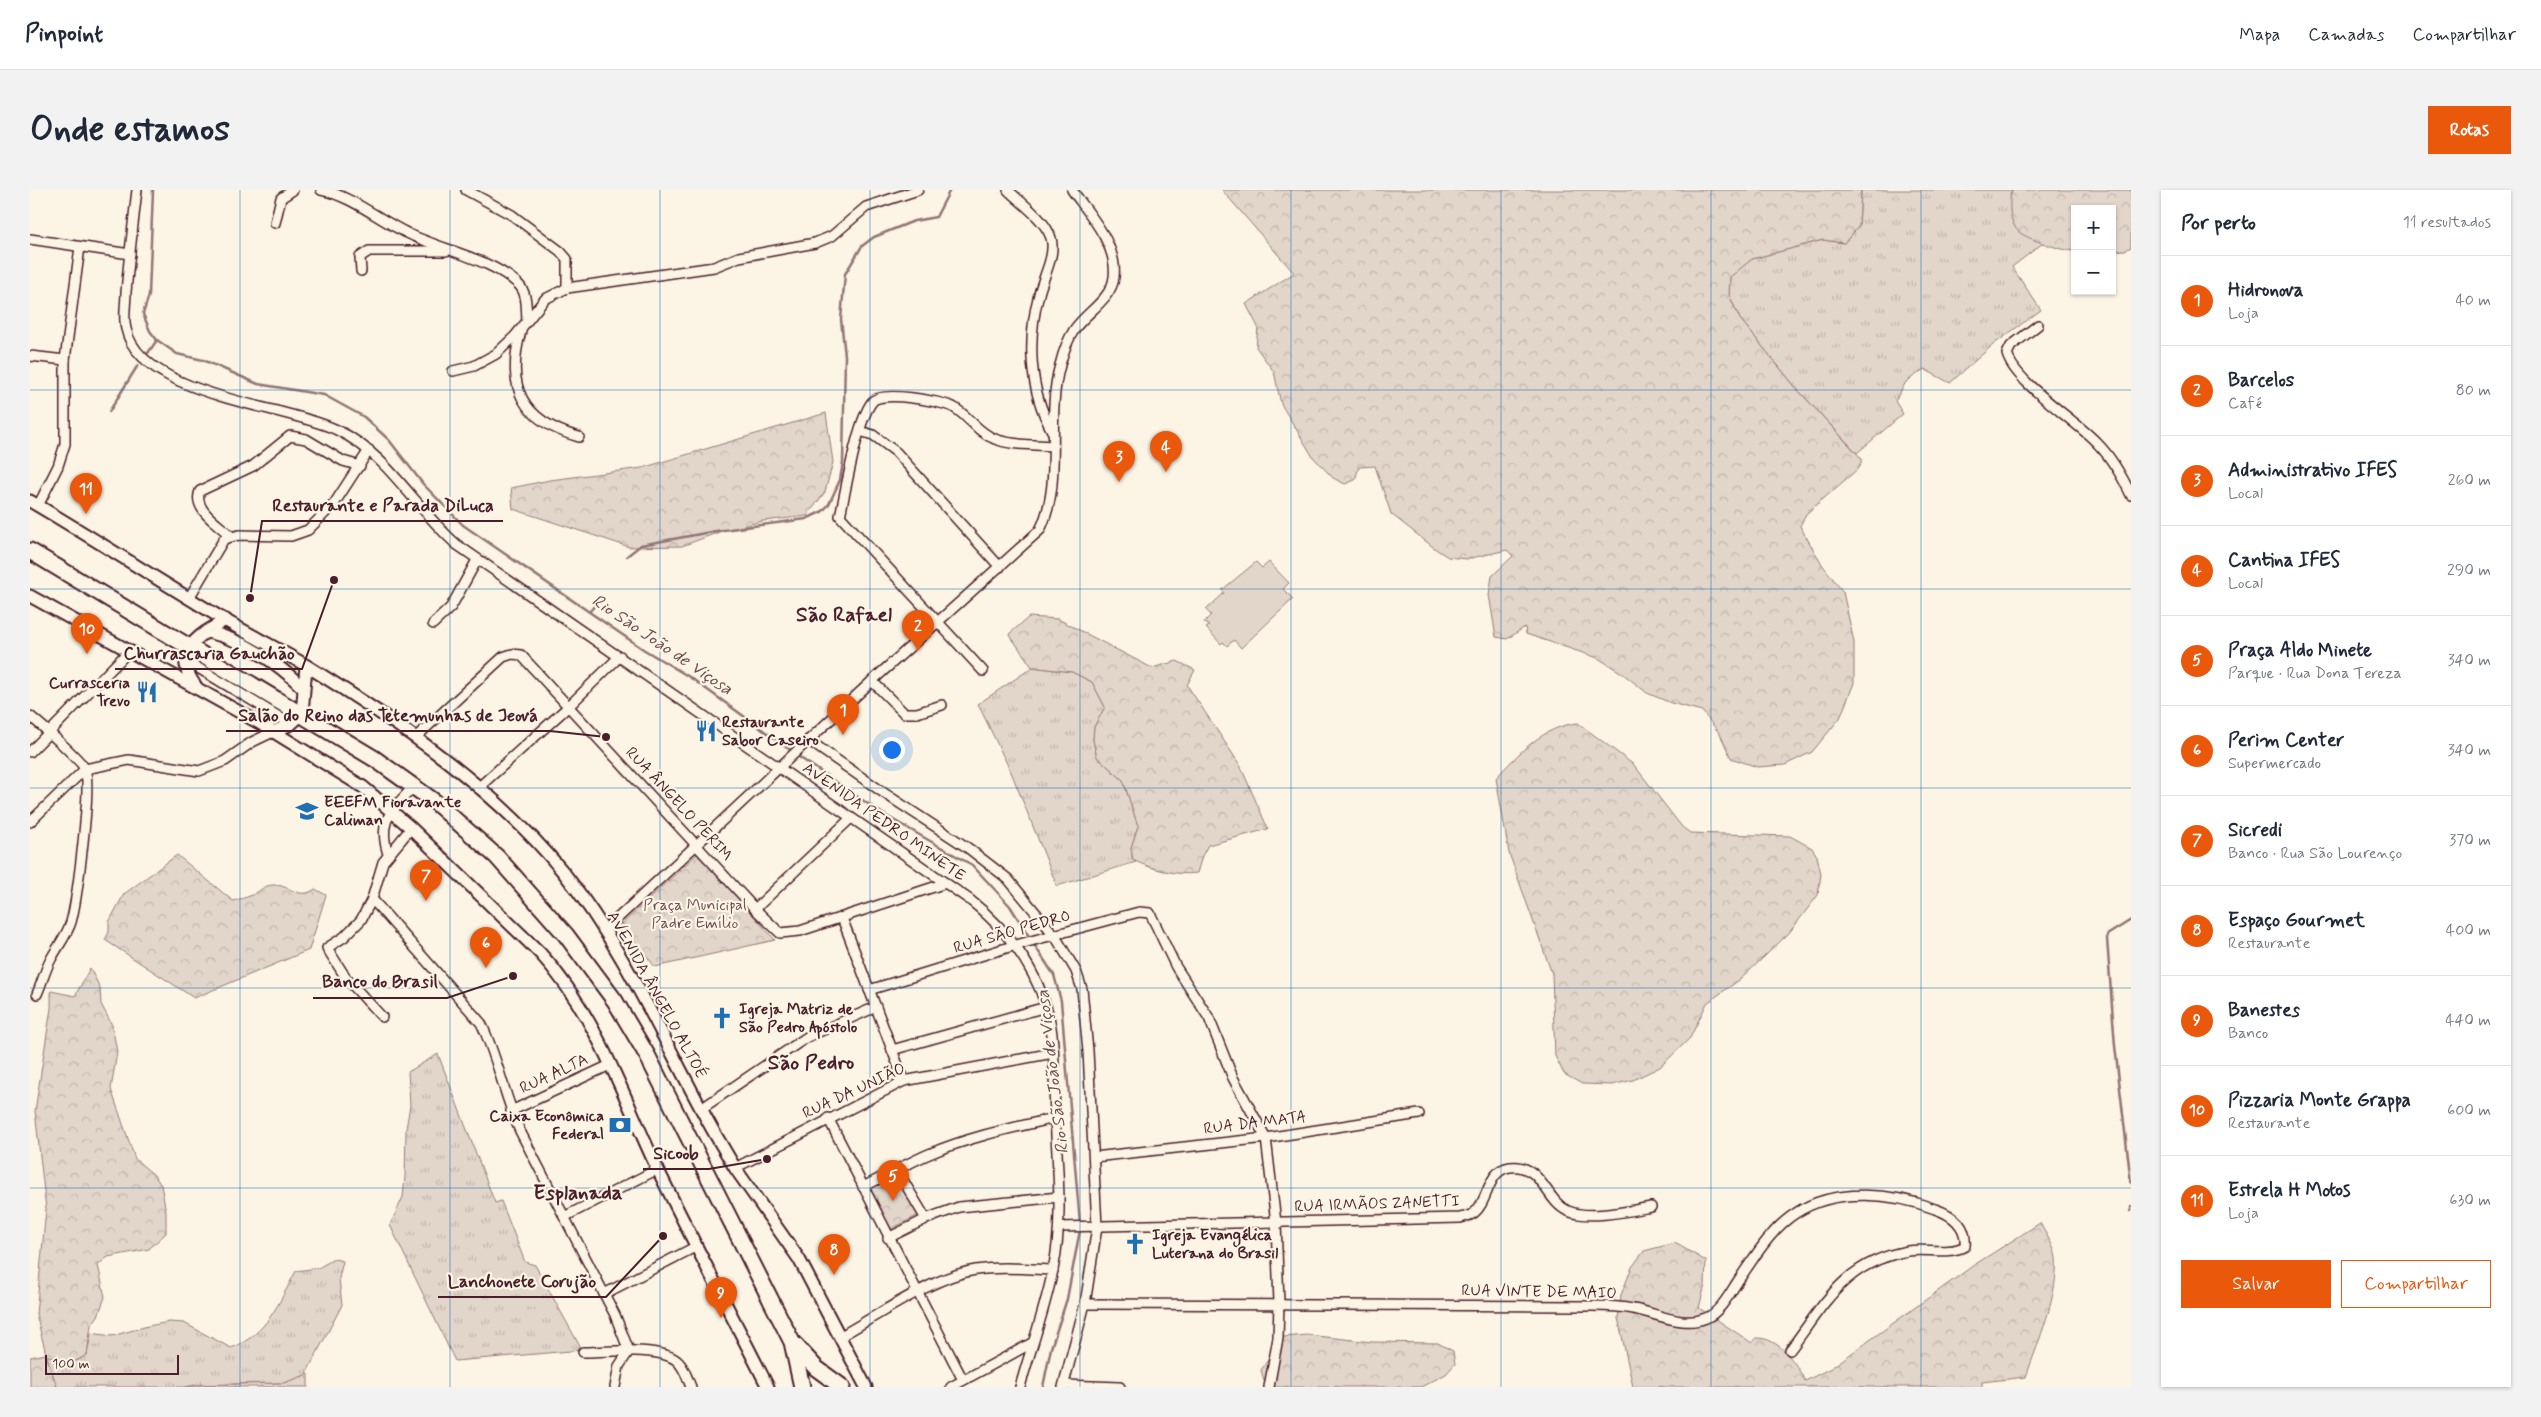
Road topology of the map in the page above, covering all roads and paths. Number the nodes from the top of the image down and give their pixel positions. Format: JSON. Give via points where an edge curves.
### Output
{"nodes":[{"id":1,"x":137,"y":190,"type":"edge"},
{"id":2,"x":293,"y":190,"type":"edge"},
{"id":3,"x":321,"y":190,"type":"edge"},
{"id":4,"x":466,"y":190,"type":"edge"},
{"id":5,"x":918,"y":190,"type":"edge"},
{"id":6,"x":1008,"y":190,"type":"edge"},
{"id":7,"x":1072,"y":190,"type":"edge"},
{"id":8,"x":275,"y":223,"type":"dead end"},
{"id":9,"x":30,"y":239,"type":"edge"},
{"id":10,"x":80,"y":247,"type":"junction"},
{"id":11,"x":453,"y":251,"type":"junction"},
{"id":12,"x":130,"y":254,"type":"junction"},
{"id":13,"x":362,"y":271,"type":"dead end"},
{"id":14,"x":568,"y":288,"type":"junction"},
{"id":15,"x":525,"y":323,"type":"junction"},
{"id":16,"x":2038,"y":325,"type":"dead end"},
{"id":17,"x":30,"y":356,"type":"edge"},
{"id":18,"x":65,"y":360,"type":"junction"},
{"id":19,"x":453,"y":371,"type":"dead end"},
{"id":20,"x":860,"y":431,"type":"junction"},
{"id":21,"x":1052,"y":432,"type":"junction"},
{"id":22,"x":578,"y":437,"type":"dead end"},
{"id":23,"x":1052,"y":446,"type":"junction"},
{"id":24,"x":369,"y":450,"type":"junction"},
{"id":25,"x":360,"y":466,"type":"junction"},
{"id":26,"x":2131,"y":495,"type":"edge"},
{"id":27,"x":34,"y":504,"type":"edge"},
{"id":28,"x":230,"y":536,"type":"junction"},
{"id":29,"x":30,"y":551,"type":"edge"},
{"id":30,"x":478,"y":560,"type":"junction"},
{"id":31,"x":1000,"y":567,"type":"junction"},
{"id":32,"x":30,"y":596,"type":"edge"},
{"id":33,"x":189,"y":598,"type":"junction"},
{"id":34,"x":226,"y":620,"type":"junction"},
{"id":35,"x":938,"y":622,"type":"junction"},
{"id":36,"x":433,"y":624,"type":"dead end"},
{"id":37,"x":207,"y":632,"type":"junction"},
{"id":38,"x":128,"y":652,"type":"junction"},
{"id":39,"x":187,"y":653,"type":"junction"},
{"id":40,"x":620,"y":656,"type":"junction"},
{"id":41,"x":306,"y":666,"type":"junction"},
{"id":42,"x":983,"y":671,"type":"dead end"},
{"id":43,"x":872,"y":681,"type":"junction"},
{"id":44,"x":303,"y":688,"type":"junction"},
{"id":45,"x":198,"y":689,"type":"junction"},
{"id":46,"x":569,"y":706,"type":"junction"},
{"id":47,"x":942,"y":706,"type":"dead end"},
{"id":48,"x":30,"y":716,"type":"edge"},
{"id":49,"x":296,"y":719,"type":"junction"},
{"id":50,"x":49,"y":732,"type":"junction"},
{"id":51,"x":273,"y":732,"type":"junction"},
{"id":52,"x":415,"y":738,"type":"junction"},
{"id":53,"x":808,"y":740,"type":"junction"},
{"id":54,"x":30,"y":752,"type":"edge"},
{"id":55,"x":779,"y":768,"type":"junction"},
{"id":56,"x":85,"y":769,"type":"junction"},
{"id":57,"x":414,"y":786,"type":"junction"},
{"id":58,"x":478,"y":788,"type":"junction"},
{"id":59,"x":392,"y":810,"type":"junction"},
{"id":60,"x":851,"y":818,"type":"junction"},
{"id":61,"x":30,"y":822,"type":"edge"},
{"id":62,"x":411,"y":828,"type":"junction"},
{"id":63,"x":696,"y":845,"type":"junction"},
{"id":64,"x":388,"y":854,"type":"junction"},
{"id":65,"x":946,"y":884,"type":"junction"},
{"id":66,"x":372,"y":899,"type":"junction"},
{"id":67,"x":755,"y":908,"type":"junction"},
{"id":68,"x":842,"y":918,"type":"junction"},
{"id":69,"x":605,"y":930,"type":"junction"},
{"id":70,"x":1054,"y":936,"type":"junction"},
{"id":71,"x":1016,"y":945,"type":"junction"},
{"id":72,"x":869,"y":990,"type":"junction"},
{"id":73,"x":37,"y":994,"type":"dead end"},
{"id":74,"x":1046,"y":1007,"type":"junction"},
{"id":75,"x":876,"y":1008,"type":"junction"},
{"id":76,"x":382,"y":1017,"type":"dead end"},
{"id":77,"x":892,"y":1050,"type":"junction"},
{"id":78,"x":1053,"y":1053,"type":"junction"},
{"id":79,"x":610,"y":1065,"type":"junction"},
{"id":80,"x":904,"y":1081,"type":"junction"},
{"id":81,"x":701,"y":1109,"type":"junction"},
{"id":82,"x":511,"y":1112,"type":"junction"},
{"id":83,"x":1419,"y":1114,"type":"dead end"},
{"id":84,"x":828,"y":1118,"type":"junction"},
{"id":85,"x":1055,"y":1118,"type":"junction"},
{"id":86,"x":1266,"y":1138,"type":"junction"},
{"id":87,"x":1094,"y":1158,"type":"junction"},
{"id":88,"x":735,"y":1168,"type":"junction"},
{"id":89,"x":658,"y":1169,"type":"junction"},
{"id":90,"x":897,"y":1170,"type":"junction"},
{"id":91,"x":863,"y":1187,"type":"junction"},
{"id":92,"x":1059,"y":1197,"type":"junction"},
{"id":93,"x":1651,"y":1208,"type":"dead end"},
{"id":94,"x":564,"y":1217,"type":"junction"},
{"id":95,"x":926,"y":1219,"type":"junction"},
{"id":96,"x":1276,"y":1223,"type":"junction"},
{"id":97,"x":1059,"y":1228,"type":"junction"},
{"id":98,"x":1093,"y":1228,"type":"junction"},
{"id":99,"x":888,"y":1238,"type":"junction"},
{"id":100,"x":697,"y":1246,"type":"junction"},
{"id":101,"x":1053,"y":1270,"type":"junction"},
{"id":102,"x":604,"y":1294,"type":"junction"},
{"id":103,"x":917,"y":1294,"type":"junction"},
{"id":104,"x":1279,"y":1303,"type":"junction"},
{"id":105,"x":1085,"y":1304,"type":"junction"},
{"id":106,"x":839,"y":1337,"type":"junction"},
{"id":107,"x":792,"y":1342,"type":"junction"},
{"id":108,"x":1032,"y":1343,"type":"junction"},
{"id":109,"x":1790,"y":1350,"type":"dead end"},
{"id":110,"x":629,"y":1351,"type":"junction"},
{"id":111,"x":583,"y":1352,"type":"dead end"},
{"id":112,"x":963,"y":1380,"type":"junction"},
{"id":113,"x":1064,"y":1386,"type":"edge"},
{"id":114,"x":615,"y":1387,"type":"edge"},
{"id":115,"x":692,"y":1387,"type":"edge"},
{"id":116,"x":768,"y":1387,"type":"edge"},
{"id":117,"x":802,"y":1387,"type":"edge"},
{"id":118,"x":842,"y":1387,"type":"edge"},
{"id":119,"x":849,"y":1387,"type":"edge"},
{"id":120,"x":866,"y":1387,"type":"edge"},
{"id":121,"x":951,"y":1387,"type":"edge"},
{"id":122,"x":1020,"y":1387,"type":"edge"},
{"id":123,"x":1120,"y":1387,"type":"edge"},
{"id":124,"x":1269,"y":1387,"type":"edge"}],
"edges":[{"from":1,"to":12,"type":"street","name":"AVENIDA PEDRO MINETE"},
{"from":2,"to":8,"type":"street","via":[[282,198]]},
{"from":3,"to":11,"type":"street","via":[[350,201],[408,234]]},
{"from":4,"to":14,"type":"street","via":[[512,215],[560,251],[567,259]]},
{"from":5,"to":14,"type":"street","via":[[866,207],[832,236],[815,243],[739,258],[714,267]]},
{"from":6,"to":21,"type":"street","via":[[1043,225],[1051,240],[1051,255],[1037,302],[1031,340],[1038,397],[1042,414]]},
{"from":7,"to":21,"type":"street","via":[[1106,241],[1114,276],[1108,293],[1074,330],[1065,347],[1055,387]]},
{"from":9,"to":10,"type":"street"},
{"from":10,"to":12,"type":"street"},
{"from":10,"to":18,"type":"street"},
{"from":11,"to":13,"type":"street","via":[[369,251],[360,257]]},
{"from":11,"to":15,"type":"street","via":[[500,272],[520,286],[525,298]]},
{"from":12,"to":24,"type":"street","name":"AVENIDA PEDRO MINETE","via":[[125,329],[130,343],[148,363],[177,380],[209,392],[323,424]]},
{"from":14,"to":15,"type":"street","via":[[544,299]]},
{"from":15,"to":19,"type":"street","via":[[507,345],[485,361],[465,370]]},
{"from":15,"to":22,"type":"street","via":[[514,370],[522,395],[530,410],[544,424]]},
{"from":16,"to":26,"type":"street","via":[[2011,346],[2007,354],[2009,361],[2030,385],[2097,442]]},
{"from":17,"to":18,"type":"street"},
{"from":18,"to":27,"type":"street","via":[[65,444],[58,466]]},
{"from":20,"to":23,"type":"street","via":[[872,402],[878,396],[889,396],[952,407],[996,440]]},
{"from":20,"to":31,"type":"street","via":[[873,435],[896,452]]},
{"from":20,"to":35,"type":"street","via":[[840,516]]},
{"from":21,"to":23,"type":"street"},
{"from":23,"to":31,"type":"street","via":[[1047,517],[1040,530]]},
{"from":24,"to":25,"type":"street"},
{"from":24,"to":30,"type":"street","name":"AVENIDA PEDRO MINETE","via":[[399,479],[440,530]]},
{"from":25,"to":28,"type":"street","via":[[334,504],[308,530],[291,536]]},
{"from":25,"to":28,"type":"street","via":[[343,461],[299,437],[290,436],[248,469],[200,491],[198,501],[203,510]]},
{"from":27,"to":33,"type":"street","name":"AVENIDA ÂNGELO ALTOÉ"},
{"from":28,"to":33,"type":"street","via":[[218,546]]},
{"from":29,"to":39,"type":"highway"},
{"from":30,"to":36,"type":"street","via":[[451,607]]},
{"from":30,"to":40,"type":"street","name":"AVENIDA PEDRO MINETE"},
{"from":31,"to":35,"type":"street"},
{"from":32,"to":38,"type":"street"},
{"from":33,"to":34,"type":"street","name":"AVENIDA ÂNGELO ALTOÉ"},
{"from":34,"to":37,"type":"street"},
{"from":34,"to":41,"type":"street","name":"AVENIDA ÂNGELO ALTOÉ"},
{"from":35,"to":42,"type":"street"},
{"from":35,"to":43,"type":"street"},
{"from":37,"to":39,"type":"street"},
{"from":37,"to":44,"type":"street","via":[[222,635],[252,650],[290,675]]},
{"from":38,"to":45,"type":"street"},
{"from":38,"to":50,"type":"street"},
{"from":39,"to":45,"type":"street","via":[[188,675]]},
{"from":39,"to":49,"type":"highway"},
{"from":40,"to":46,"type":"street"},
{"from":40,"to":55,"type":"street","name":"AVENIDA PEDRO MINETE"},
{"from":41,"to":44,"type":"street"},
{"from":41,"to":52,"type":"street","name":"AVENIDA ÂNGELO ALTOÉ"},
{"from":43,"to":47,"type":"street","via":[[904,713]]},
{"from":43,"to":53,"type":"street"},
{"from":44,"to":49,"type":"street"},
{"from":45,"to":51,"type":"street"},
{"from":46,"to":52,"type":"street","name":"RUA ÂNGELO PERIM","via":[[521,655],[512,654],[502,657]]},
{"from":46,"to":58,"type":"street"},
{"from":46,"to":63,"type":"street","name":"RUA ÂNGELO PERIM"},
{"from":48,"to":50,"type":"street"},
{"from":49,"to":51,"type":"street"},
{"from":49,"to":57,"type":"highway","via":[[375,759]]},
{"from":50,"to":54,"type":"street"},
{"from":50,"to":56,"type":"street"},
{"from":51,"to":56,"type":"street","via":[[225,761],[199,771],[129,760]]},
{"from":51,"to":59,"type":"street","via":[[357,782]]},
{"from":52,"to":58,"type":"street","name":"AVENIDA ÂNGELO ALTOÉ"},
{"from":53,"to":55,"type":"street"},
{"from":53,"to":70,"type":"street","via":[[990,864],[1008,879]]},
{"from":55,"to":60,"type":"street","name":"AVENIDA PEDRO MINETE"},
{"from":55,"to":63,"type":"street"},
{"from":56,"to":61,"type":"street"},
{"from":56,"to":73,"type":"street","via":[[84,826],[75,907],[67,933],[51,959]]},
{"from":57,"to":59,"type":"street"},
{"from":57,"to":107,"type":"highway","via":[[461,824],[521,882],[566,934],[615,1001],[647,1055]]},
{"from":58,"to":69,"type":"street","name":"AVENIDA ÂNGELO ALTOÉ","via":[[540,846]]},
{"from":59,"to":62,"type":"street"},
{"from":59,"to":64,"type":"street","via":[[385,820],[384,830]]},
{"from":60,"to":65,"type":"street","name":"AVENIDA PEDRO MINETE"},
{"from":60,"to":67,"type":"street"},
{"from":62,"to":64,"type":"street"},
{"from":62,"to":79,"type":"street","via":[[558,973],[586,1015]]},
{"from":63,"to":67,"type":"street","name":"RUA ÂNGELO PERIM"},
{"from":63,"to":69,"type":"street"},
{"from":64,"to":66,"type":"street"},
{"from":65,"to":68,"type":"street"},
{"from":65,"to":71,"type":"street","name":"AVENIDA PEDRO MINETE","via":[[986,913]]},
{"from":66,"to":76,"type":"street","via":[[361,920],[327,948],[346,978]]},
{"from":66,"to":82,"type":"street","via":[[480,1023],[494,1055]]},
{"from":67,"to":68,"type":"street","name":"RUA ÂNGELO PERIM","via":[[780,933],[791,934]]},
{"from":68,"to":72,"type":"street"},
{"from":69,"to":81,"type":"street","name":"AVENIDA ÂNGELO ALTOÉ"},
{"from":70,"to":71,"type":"street","name":"RUA SÃO PEDRO"},
{"from":70,"to":86,"type":"street","name":"RUA SÃO PEDRO","via":[[1139,912],[1150,913],[1170,955],[1209,1018],[1234,1078]]},
{"from":70,"to":87,"type":"street","via":[[1076,971],[1082,989]]},
{"from":71,"to":72,"type":"street","name":"RUA SÃO PEDRO"},
{"from":71,"to":74,"type":"street","name":"AVENIDA PEDRO MINETE"},
{"from":72,"to":75,"type":"street"},
{"from":74,"to":77,"type":"street"},
{"from":74,"to":78,"type":"street","name":"AVENIDA PEDRO MINETE"},
{"from":75,"to":77,"type":"street"},
{"from":75,"to":81,"type":"street","via":[[807,1037]]},
{"from":77,"to":80,"type":"street"},
{"from":78,"to":80,"type":"street","name":"RUA DA UNIÃO"},
{"from":78,"to":85,"type":"street","name":"AVENIDA PEDRO MINETE"},
{"from":79,"to":82,"type":"street","name":"RUA ALTA"},
{"from":79,"to":89,"type":"street"},
{"from":80,"to":84,"type":"street","name":"RUA DA UNIÃO"},
{"from":81,"to":88,"type":"street","name":"AVENIDA ÂNGELO ALTOÉ"},
{"from":82,"to":94,"type":"street"},
{"from":83,"to":86,"type":"street","name":"RUA DA MATA"},
{"from":84,"to":88,"type":"street","name":"RUA DA UNIÃO"},
{"from":84,"to":91,"type":"street"},
{"from":85,"to":90,"type":"street","via":[[962,1142]]},
{"from":85,"to":92,"type":"street","name":"AVENIDA PEDRO MINETE"},
{"from":86,"to":87,"type":"street","name":"RUA DA MATA"},
{"from":86,"to":96,"type":"street"},
{"from":87,"to":98,"type":"street"},
{"from":88,"to":106,"type":"street","name":"AVENIDA ÂNGELO ALTOÉ","via":[[791,1245]]},
{"from":89,"to":94,"type":"street"},
{"from":89,"to":100,"type":"street"},
{"from":90,"to":91,"type":"street"},
{"from":90,"to":95,"type":"street"},
{"from":91,"to":99,"type":"street"},
{"from":92,"to":95,"type":"street","via":[[974,1204],[946,1210]]},
{"from":92,"to":97,"type":"street","name":"AVENIDA PEDRO MINETE"},
{"from":93,"to":96,"type":"street","name":"RUA IRMÃOS ZANETTI","via":[[1596,1214],[1567,1211],[1536,1175],[1511,1167],[1501,1169],[1494,1176],[1477,1210],[1460,1218]]},
{"from":94,"to":102,"type":"street"},
{"from":95,"to":99,"type":"street"},
{"from":96,"to":98,"type":"street","name":"RUA IRMÃOS ZANETTI"},
{"from":96,"to":104,"type":"street"},
{"from":97,"to":98,"type":"street","name":"RUA IRMÃOS ZANETTI"},
{"from":97,"to":101,"type":"street","name":"AVENIDA PEDRO MINETE"},
{"from":98,"to":105,"type":"street"},
{"from":99,"to":103,"type":"street"},
{"from":100,"to":102,"type":"street"},
{"from":100,"to":116,"type":"street"},
{"from":101,"to":103,"type":"street","via":[[976,1270],[954,1275]]},
{"from":101,"to":108,"type":"street","name":"AVENIDA PEDRO MINETE"},
{"from":102,"to":110,"type":"street"},
{"from":103,"to":106,"type":"street"},
{"from":103,"to":112,"type":"street"},
{"from":104,"to":105,"type":"street","name":"RUA VINTE DE MAIO"},
{"from":104,"to":109,"type":"street","name":"RUA VINTE DE MAIO","via":[[1616,1306],[1690,1322],[1714,1315],[1769,1238],[1796,1213],[1814,1204],[1841,1198],[1902,1198],[1958,1220],[1965,1235],[1965,1246],[1908,1251],[1860,1267],[1837,1287]]},
{"from":104,"to":124,"type":"street","via":[[1276,1352]]},
{"from":105,"to":113,"type":"street"},
{"from":106,"to":120,"type":"street","name":"AVENIDA ÂNGELO ALTOÉ"},
{"from":107,"to":117,"type":"highway"},
{"from":107,"to":118,"type":"highway","via":[[816,1368]]},
{"from":108,"to":112,"type":"street"},
{"from":108,"to":122,"type":"street","name":"AVENIDA PEDRO MINETE"},
{"from":110,"to":111,"type":"street"},
{"from":110,"to":114,"type":"street","via":[[619,1366]]},
{"from":110,"to":115,"type":"street","via":[[671,1357],[678,1361]]},
{"from":112,"to":121,"type":"street"},
{"from":113,"to":123,"type":"street"},
{"from":118,"to":119,"type":"street"}]}
